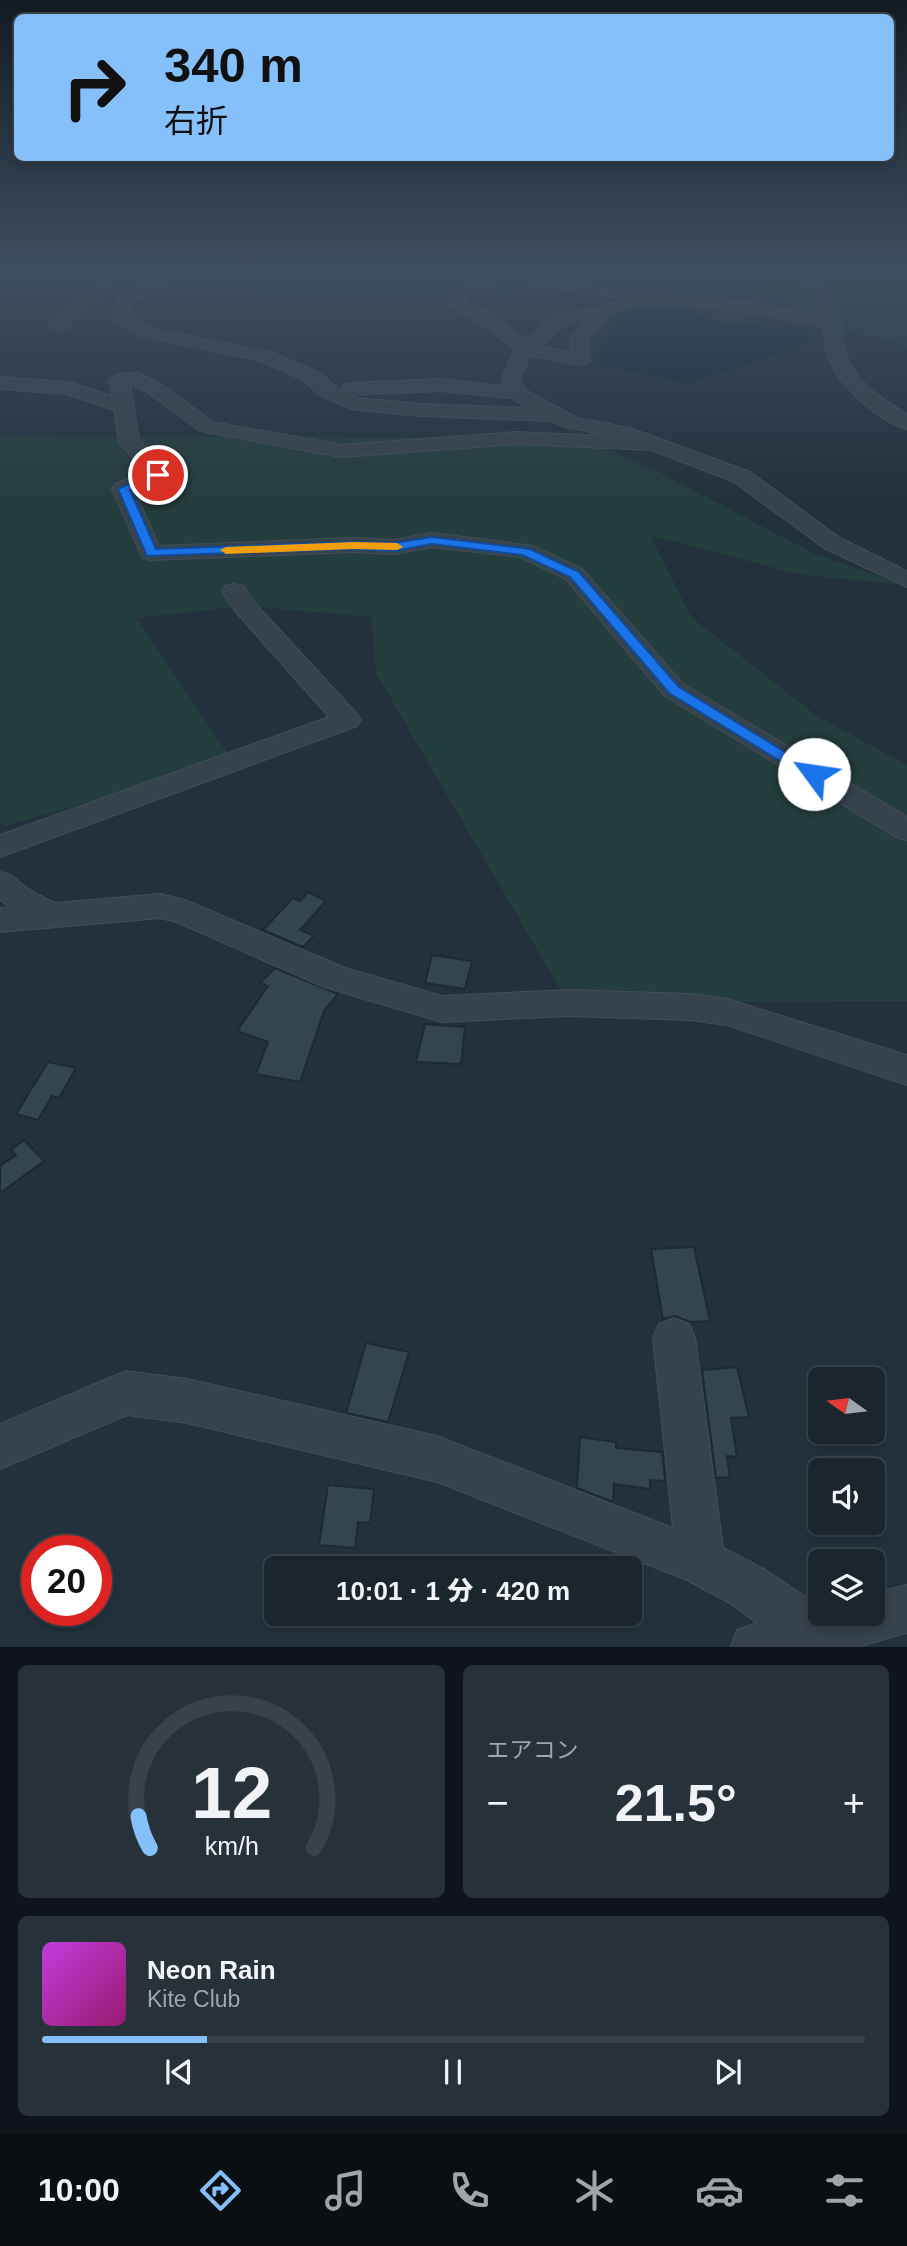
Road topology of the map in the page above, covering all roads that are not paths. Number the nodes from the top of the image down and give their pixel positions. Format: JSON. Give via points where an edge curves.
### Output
{"nodes":[{"id":1,"x":218,"y":347,"type":"edge"},
{"id":2,"x":524,"y":347,"type":"edge"},
{"id":3,"x":531,"y":347,"type":"edge"},
{"id":4,"x":579,"y":347,"type":"edge"},
{"id":5,"x":836,"y":347,"type":"edge"},
{"id":6,"x":528,"y":350,"type":"junction"},
{"id":7,"x":0,"y":383,"type":"edge"},
{"id":8,"x":325,"y":390,"type":"junction"},
{"id":9,"x":516,"y":393,"type":"junction"},
{"id":10,"x":124,"y":407,"type":"junction"},
{"id":11,"x":556,"y":415,"type":"junction"},
{"id":12,"x":907,"y":424,"type":"edge"},
{"id":13,"x":653,"y":444,"type":"junction"},
{"id":14,"x":907,"y":580,"type":"edge"},
{"id":15,"x":234,"y":591,"type":"dead end"},
{"id":16,"x":907,"y":830,"type":"edge"},
{"id":17,"x":0,"y":846,"type":"edge"},
{"id":18,"x":0,"y":883,"type":"edge"},
{"id":19,"x":50,"y":915,"type":"junction"},
{"id":20,"x":0,"y":920,"type":"edge"},
{"id":21,"x":907,"y":1070,"type":"edge"},
{"id":22,"x":674,"y":1338,"type":"dead end"},
{"id":23,"x":0,"y":1447,"type":"edge"},
{"id":24,"x":701,"y":1562,"type":"junction"},
{"id":25,"x":907,"y":1609,"type":"edge"},
{"id":26,"x":813,"y":1633,"type":"junction"},
{"id":27,"x":755,"y":1647,"type":"edge"}],
"edges":[{"from":1,"to":8,"type":"street","via":[[264,356],[309,375]]},
{"from":2,"to":6,"type":"street"},
{"from":3,"to":6,"type":"street"},
{"from":4,"to":6,"type":"street","via":[[580,359]]},
{"from":5,"to":12,"type":"street","via":[[849,377],[869,398]]},
{"from":6,"to":9,"type":"street","via":[[520,353],[511,378]]},
{"from":7,"to":10,"type":"street","via":[[68,388]]},
{"from":8,"to":9,"type":"street","via":[[440,385]]},
{"from":8,"to":11,"type":"street","via":[[351,403]]},
{"from":9,"to":11,"type":"street"},
{"from":10,"to":13,"type":"street","via":[[119,381],[131,377],[154,388],[206,427],[330,450],[516,438]]},
{"from":10,"to":16,"type":"street","via":[[129,441],[158,475],[124,489],[151,553],[394,547],[432,540],[525,551],[575,574],[674,690]]},
{"from":11,"to":13,"type":"street"},
{"from":13,"to":14,"type":"street","via":[[742,477],[832,543]]},
{"from":15,"to":17,"type":"street","via":[[347,720]]},
{"from":18,"to":19,"type":"street"},
{"from":19,"to":20,"type":"street"},
{"from":19,"to":21,"type":"street","via":[[160,906],[185,912],[336,978],[442,1009],[568,1003],[690,1007],[727,1012]]},
{"from":22,"to":24,"type":"street"},
{"from":23,"to":24,"type":"street","via":[[126,1393],[187,1401],[437,1459]]},
{"from":24,"to":26,"type":"street","via":[[747,1586]]},
{"from":25,"to":26,"type":"street"},
{"from":26,"to":27,"type":"street"}]}
